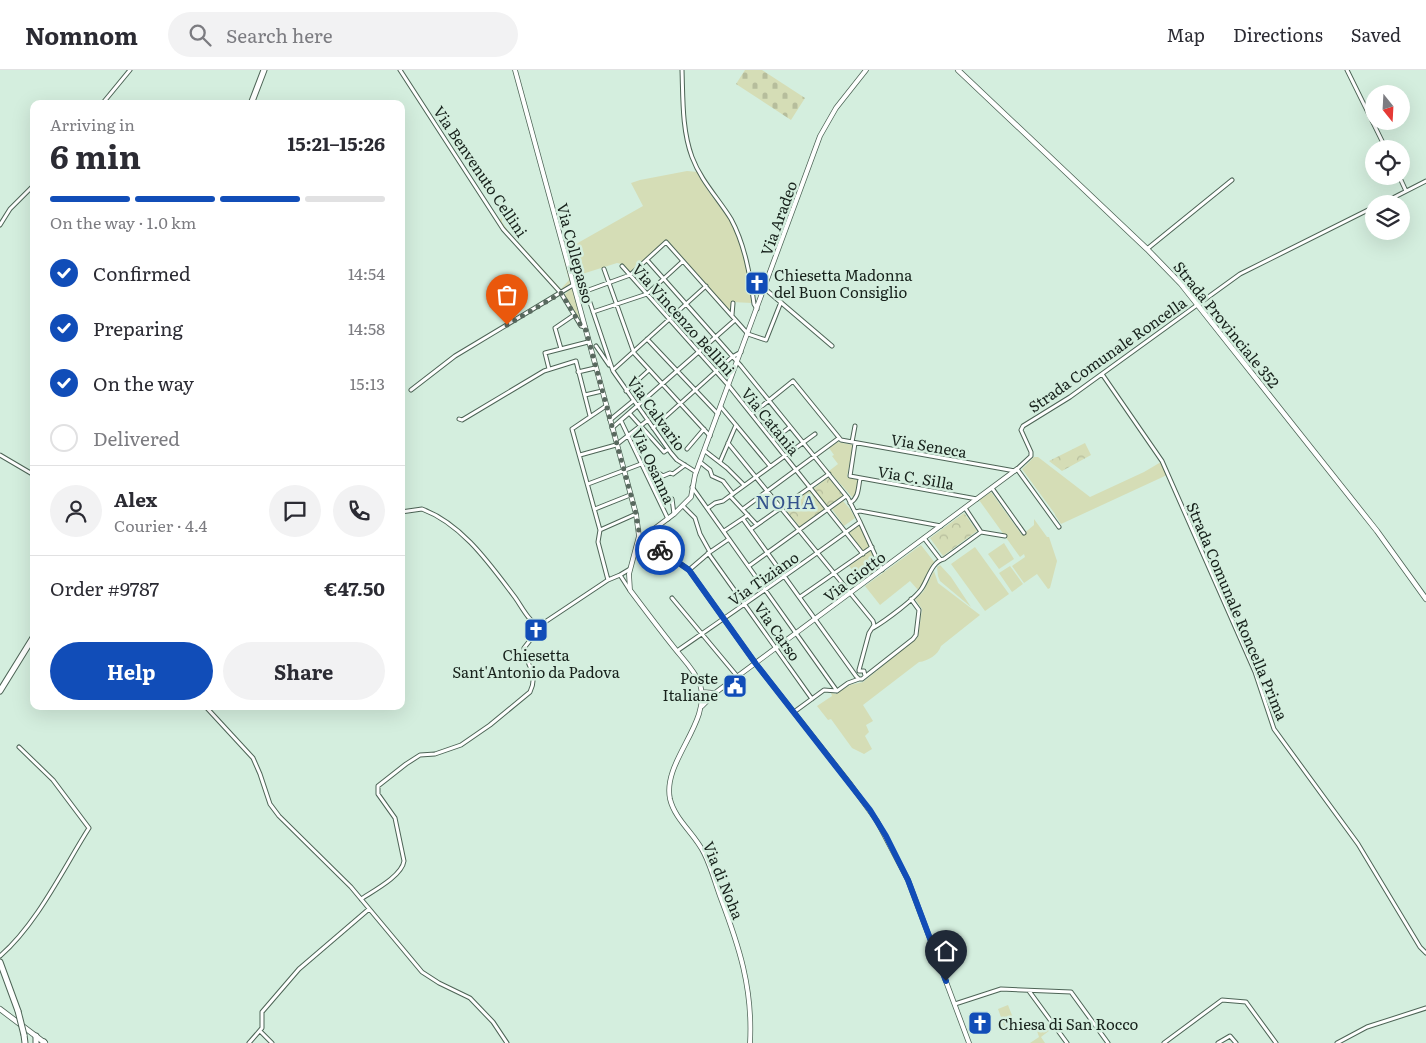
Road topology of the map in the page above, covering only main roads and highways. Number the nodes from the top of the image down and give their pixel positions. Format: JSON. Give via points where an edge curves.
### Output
{"nodes":[{"id":1,"x":264,"y":70,"type":"edge"},
{"id":2,"x":958,"y":70,"type":"edge"},
{"id":3,"x":252,"y":100,"type":"edge"},
{"id":4,"x":1426,"y":599,"type":"edge"},
{"id":5,"x":30,"y":642,"type":"edge"},
{"id":6,"x":0,"y":691,"type":"edge"},
{"id":7,"x":1,"y":963,"type":"edge"},
{"id":8,"x":0,"y":1009,"type":"edge"},
{"id":9,"x":36,"y":1036,"type":"junction"},
{"id":10,"x":26,"y":1043,"type":"edge"},
{"id":11,"x":36,"y":1043,"type":"edge"},
{"id":12,"x":44,"y":1043,"type":"edge"}],
"edges":[{"from":1,"to":3,"type":"main road"},
{"from":2,"to":4,"type":"main road","name":"Strada Provinciale 352","via":[[1147,249],[1198,304],[1377,531]]},
{"from":5,"to":6,"type":"main road"},
{"from":7,"to":10,"type":"main road","bridge":true},
{"from":8,"to":9,"type":"main road"},
{"from":9,"to":11,"type":"main road"},
{"from":9,"to":12,"type":"main road"}]}
